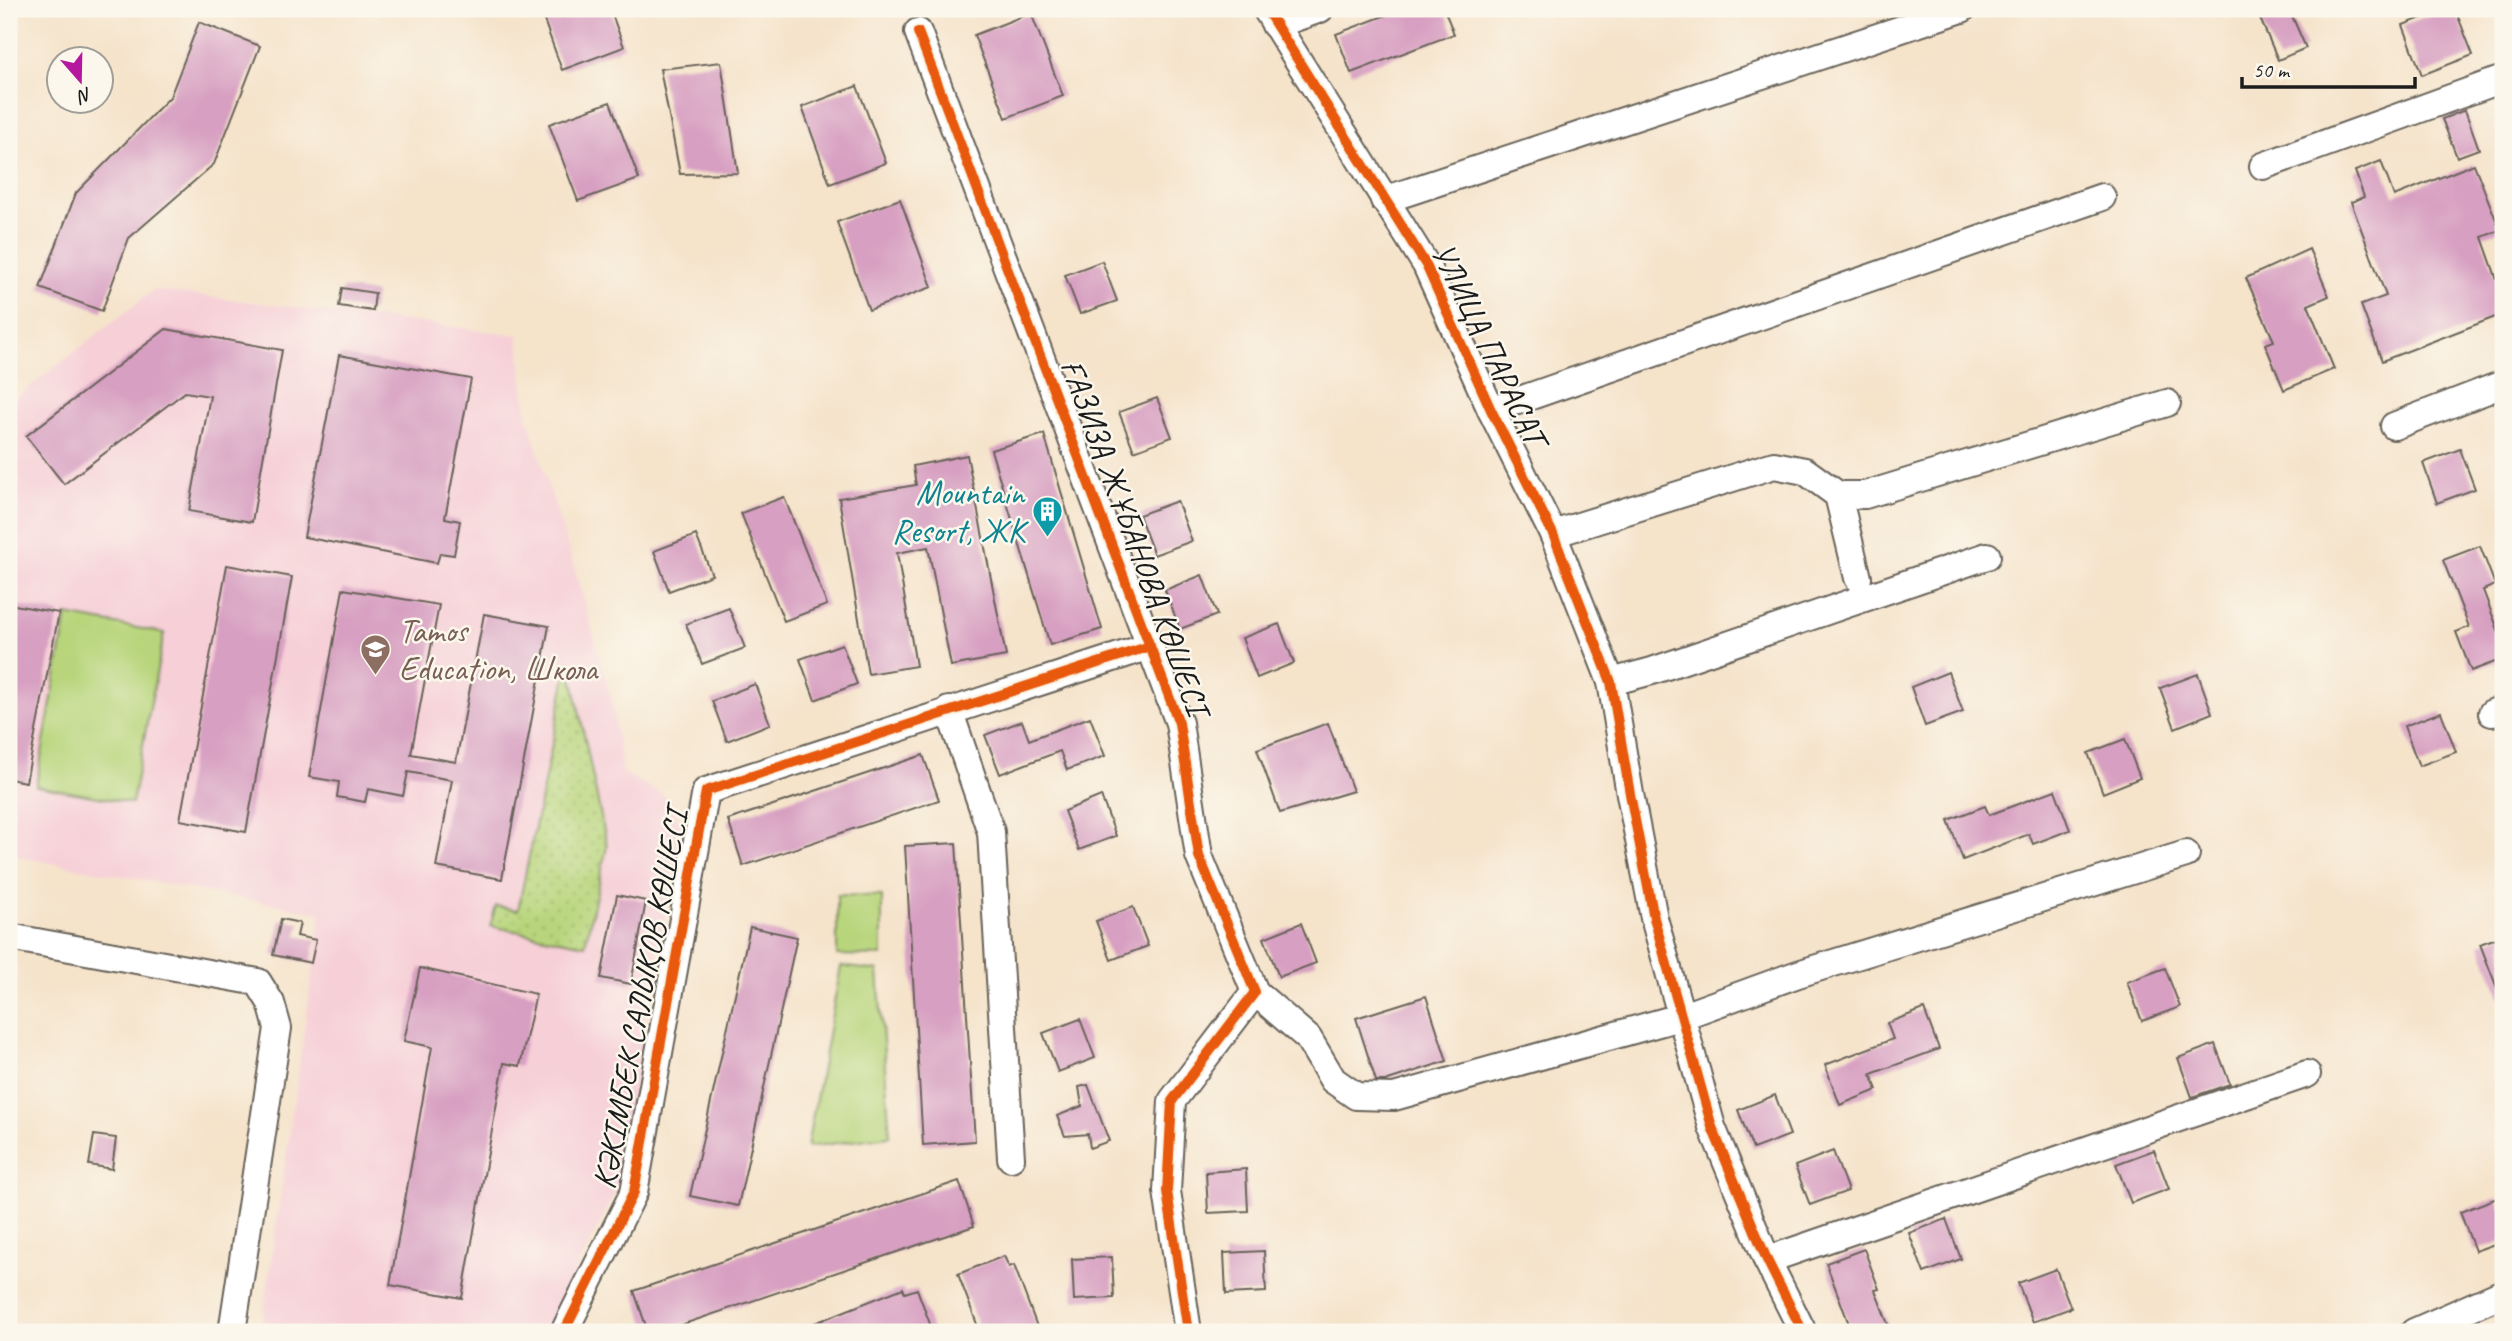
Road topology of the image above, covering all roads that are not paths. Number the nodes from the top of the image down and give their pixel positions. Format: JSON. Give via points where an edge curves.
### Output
{"nodes":[{"id":1,"x":1320,"y":9,"type":"edge"},
{"id":2,"x":1962,"y":9,"type":"edge"},
{"id":3,"x":1270,"y":17,"type":"edge"},
{"id":4,"x":918,"y":32,"type":"dead end"},
{"id":5,"x":2503,"y":79,"type":"edge"},
{"id":6,"x":2263,"y":166,"type":"dead end"},
{"id":7,"x":2102,"y":197,"type":"dead end"},
{"id":8,"x":1384,"y":200,"type":"junction"},
{"id":9,"x":2503,"y":384,"type":"edge"},
{"id":10,"x":2167,"y":403,"type":"dead end"},
{"id":11,"x":1491,"y":410,"type":"junction"},
{"id":12,"x":2394,"y":426,"type":"dead end"},
{"id":13,"x":1838,"y":495,"type":"junction"},
{"id":14,"x":1553,"y":534,"type":"junction"},
{"id":15,"x":1987,"y":556,"type":"dead end"},
{"id":16,"x":1858,"y":578,"type":"dead end"},
{"id":17,"x":1150,"y":646,"type":"junction"},
{"id":18,"x":1611,"y":682,"type":"junction"},
{"id":19,"x":949,"y":710,"type":"junction"},
{"id":20,"x":2186,"y":854,"type":"dead end"},
{"id":21,"x":9,"y":937,"type":"edge"},
{"id":22,"x":1255,"y":992,"type":"junction"},
{"id":23,"x":1680,"y":1017,"type":"junction"},
{"id":24,"x":2307,"y":1074,"type":"dead end"},
{"id":25,"x":1011,"y":1158,"type":"dead end"},
{"id":26,"x":1767,"y":1259,"type":"junction"},
{"id":27,"x":2503,"y":1293,"type":"edge"},
{"id":28,"x":232,"y":1332,"type":"edge"},
{"id":29,"x":564,"y":1332,"type":"edge"},
{"id":30,"x":1188,"y":1332,"type":"edge"},
{"id":31,"x":1803,"y":1332,"type":"edge"},
{"id":32,"x":2414,"y":1332,"type":"edge"}],
"edges":[{"from":1,"to":3,"type":"street"},
{"from":2,"to":8,"type":"street"},
{"from":3,"to":8,"type":"street","name":"УЛИЦА ПАРАСАТ"},
{"from":4,"to":17,"type":"street","name":"ҒАЗИЗА ЖҰБАНОВА КӨШЕСІ"},
{"from":5,"to":6,"type":"street"},
{"from":7,"to":11,"type":"street"},
{"from":8,"to":11,"type":"street","name":"УЛИЦА ПАРАСАТ","via":[[1426,265]]},
{"from":9,"to":12,"type":"street"},
{"from":10,"to":13,"type":"street","via":[[1865,495]]},
{"from":11,"to":14,"type":"street","name":"УЛИЦА ПАРАСАТ"},
{"from":13,"to":14,"type":"street","via":[[1805,471],[1774,464]]},
{"from":13,"to":16,"type":"street"},
{"from":14,"to":18,"type":"street","name":"УЛИЦА ПАРАСАТ"},
{"from":15,"to":18,"type":"street"},
{"from":17,"to":19,"type":"street","name":"КӘКІМБЕК САЛЫҚОВ КӨШЕСІ"},
{"from":17,"to":22,"type":"street","name":"ҒАЗИЗА ЖҰБАНОВА КӨШЕСІ","via":[[1179,723],[1199,856]]},
{"from":18,"to":23,"type":"street","name":"УЛИЦА ПАРАСАТ","via":[[1654,918]]},
{"from":19,"to":25,"type":"street","via":[[991,832]]},
{"from":19,"to":29,"type":"street","name":"КӘКІМБЕК САЛЫҚОВ КӨШЕСІ","via":[[706,791],[634,1192]]},
{"from":20,"to":23,"type":"street","via":[[1798,974]]},
{"from":21,"to":28,"type":"street","via":[[258,982],[271,1003],[278,1028]]},
{"from":22,"to":23,"type":"street","via":[[1308,1038],[1333,1080],[1356,1096],[1394,1097]]},
{"from":22,"to":30,"type":"street","via":[[1172,1101],[1167,1192]]},
{"from":23,"to":26,"type":"street","name":"УЛИЦА ПАРАСАТ","via":[[1712,1127]]},
{"from":24,"to":26,"type":"street"},
{"from":26,"to":31,"type":"street","name":"УЛИЦА ПАРАСАТ"},
{"from":27,"to":32,"type":"street"}]}
